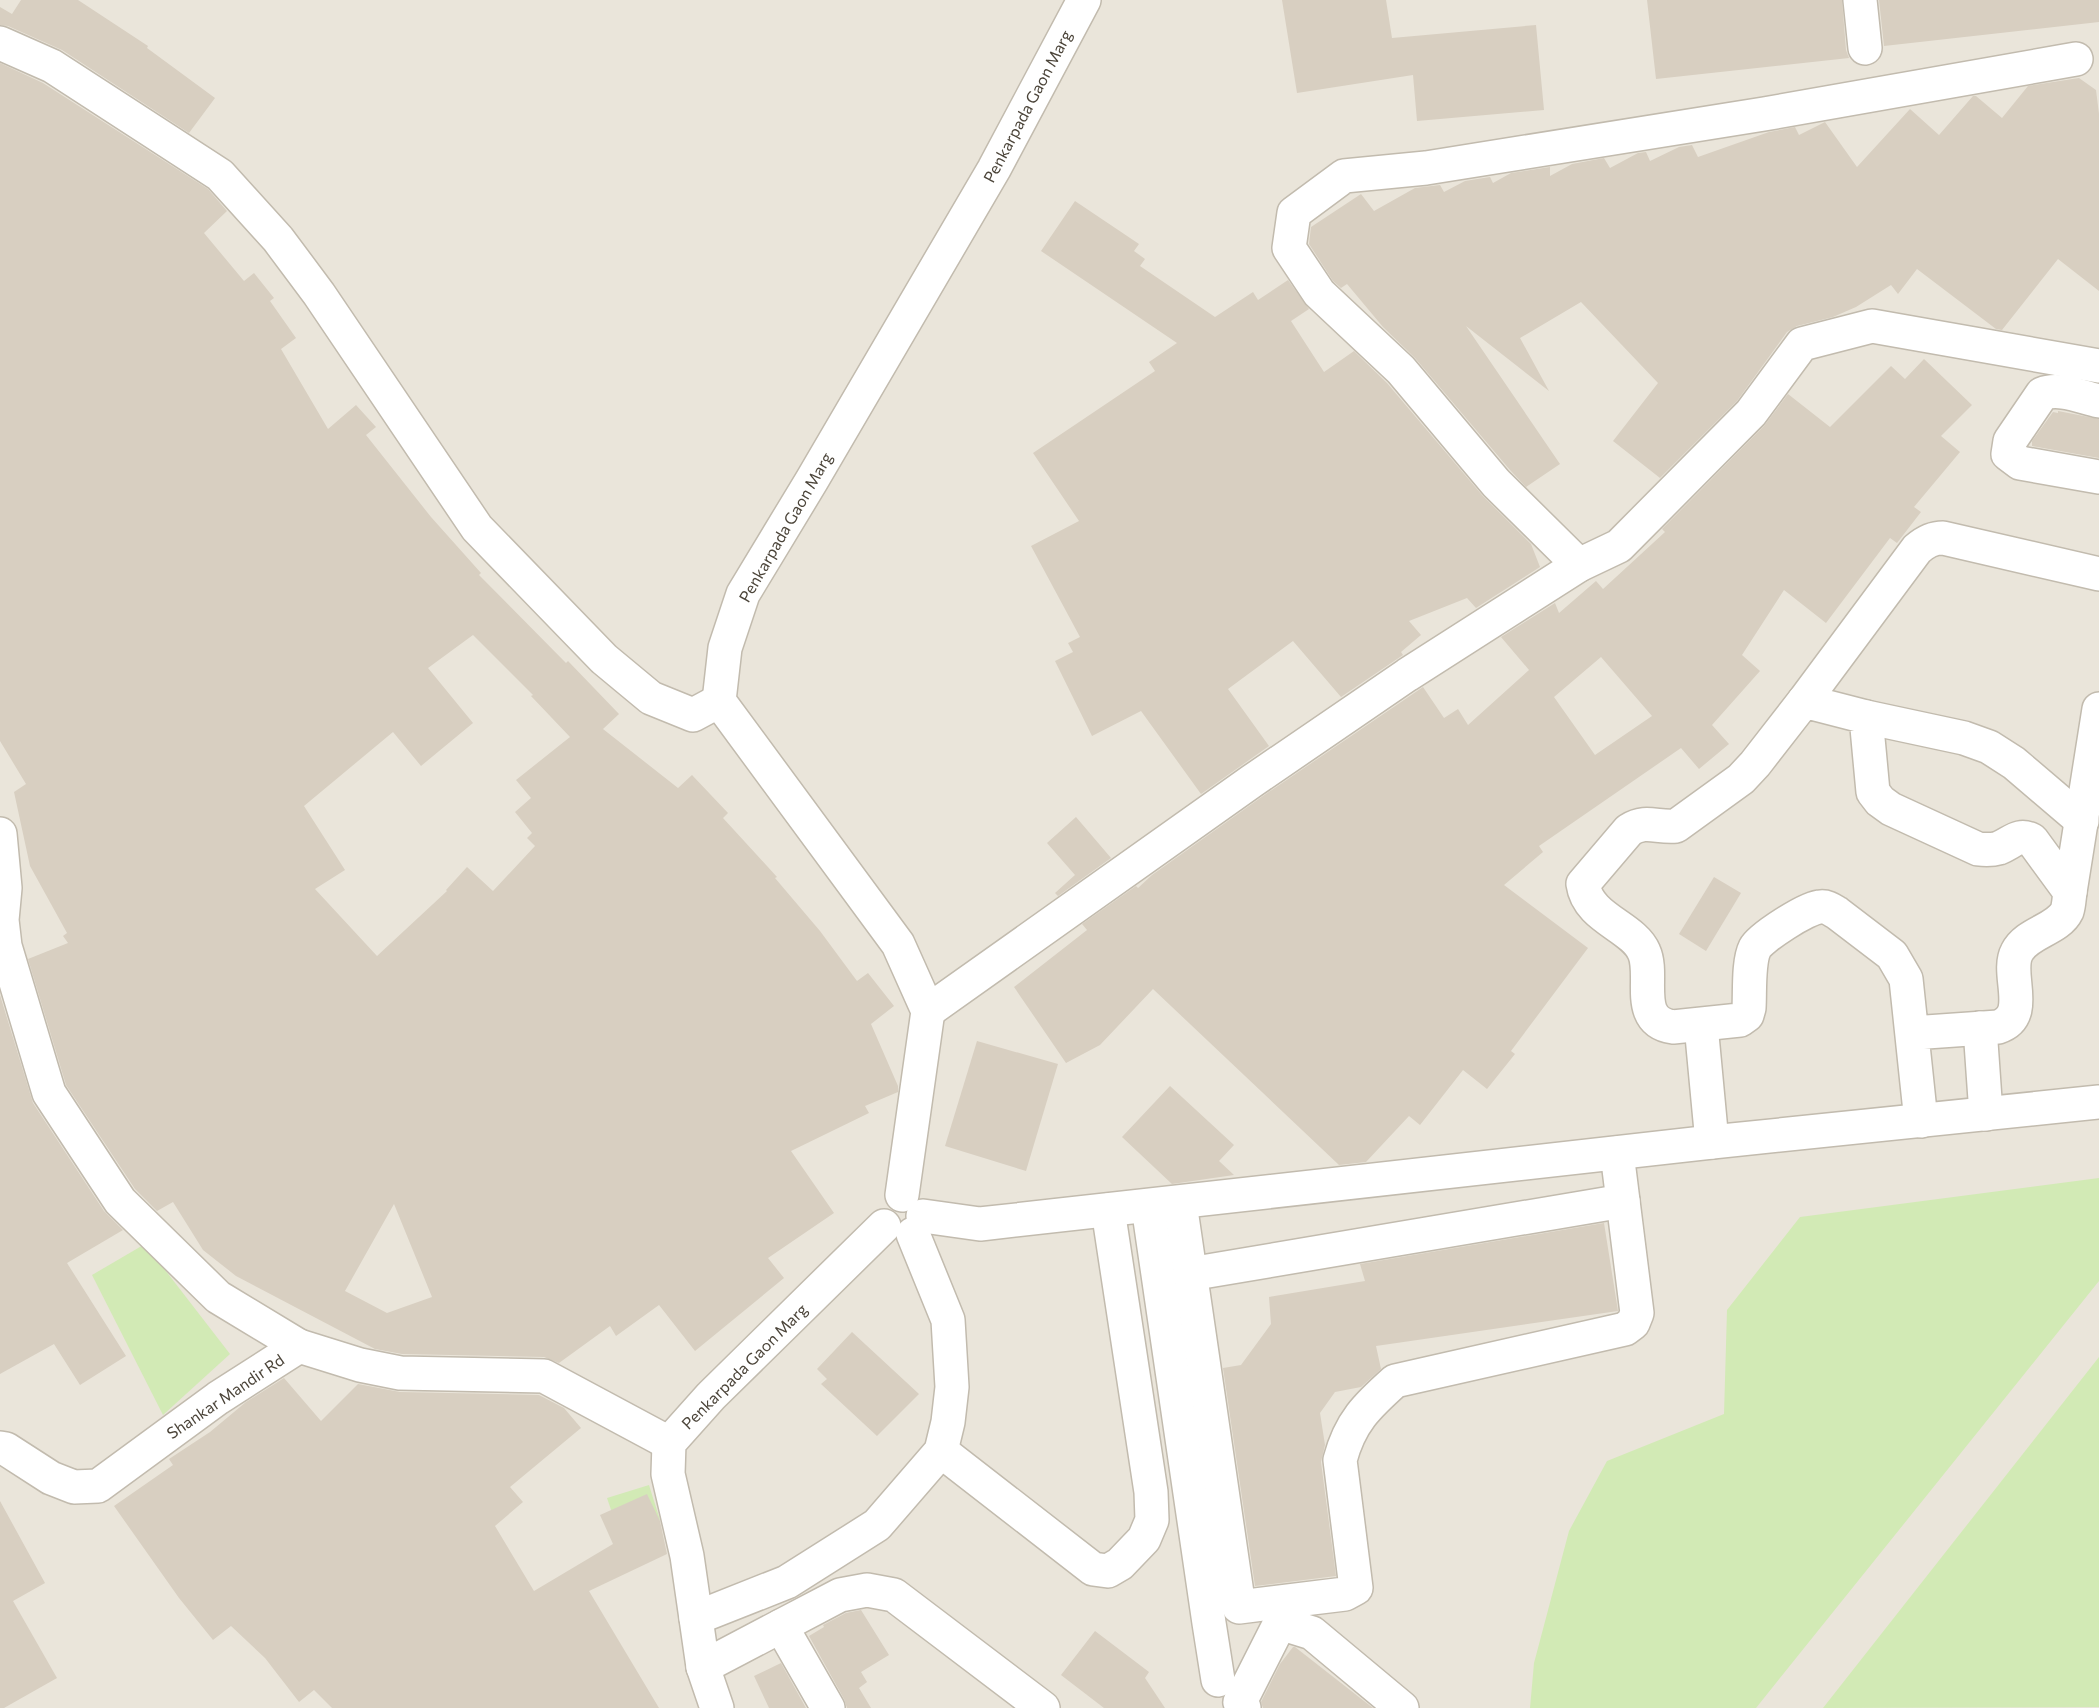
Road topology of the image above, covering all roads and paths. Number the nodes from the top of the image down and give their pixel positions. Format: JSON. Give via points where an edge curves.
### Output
{"nodes":[{"id":1,"x":1084,"y":0,"type":"edge"},
{"id":2,"x":1860,"y":0,"type":"edge"},
{"id":3,"x":0,"y":43,"type":"edge"},
{"id":4,"x":1865,"y":48,"type":"dead end"},
{"id":5,"x":2076,"y":59,"type":"dead end"},
{"id":6,"x":2099,"y":366,"type":"edge"},
{"id":7,"x":2099,"y":401,"type":"edge"},
{"id":8,"x":2099,"y":477,"type":"edge"},
{"id":9,"x":1578,"y":565,"type":"junction"},
{"id":10,"x":2099,"y":574,"type":"edge"},
{"id":11,"x":719,"y":701,"type":"junction"},
{"id":12,"x":1804,"y":701,"type":"junction"},
{"id":13,"x":2099,"y":709,"type":"edge"},
{"id":14,"x":1866,"y":717,"type":"junction"},
{"id":15,"x":2082,"y":820,"type":"junction"},
{"id":16,"x":0,"y":834,"type":"edge"},
{"id":17,"x":2070,"y":892,"type":"junction"},
{"id":18,"x":928,"y":1011,"type":"junction"},
{"id":19,"x":1701,"y":1024,"type":"junction"},
{"id":20,"x":1980,"y":1028,"type":"junction"},
{"id":21,"x":1912,"y":1033,"type":"junction"},
{"id":22,"x":2099,"y":1102,"type":"edge"},
{"id":23,"x":1986,"y":1114,"type":"junction"},
{"id":24,"x":1921,"y":1121,"type":"junction"},
{"id":25,"x":1712,"y":1143,"type":"junction"},
{"id":26,"x":1617,"y":1153,"type":"junction"},
{"id":27,"x":1623,"y":1201,"type":"junction"},
{"id":28,"x":1164,"y":1204,"type":"junction"},
{"id":29,"x":1108,"y":1210,"type":"junction"},
{"id":30,"x":905,"y":1218,"type":"junction"},
{"id":31,"x":1190,"y":1274,"type":"junction"},
{"id":32,"x":299,"y":1346,"type":"junction"},
{"id":33,"x":1186,"y":1360,"type":"junction"},
{"id":34,"x":669,"y":1443,"type":"junction"},
{"id":35,"x":0,"y":1448,"type":"edge"},
{"id":36,"x":941,"y":1451,"type":"junction"},
{"id":37,"x":1189,"y":1489,"type":"junction"},
{"id":38,"x":1151,"y":1492,"type":"junction"},
{"id":39,"x":1239,"y":1608,"type":"junction"},
{"id":40,"x":1208,"y":1617,"type":"junction"},
{"id":41,"x":696,"y":1618,"type":"junction"},
{"id":42,"x":1280,"y":1623,"type":"junction"},
{"id":43,"x":781,"y":1626,"type":"junction"},
{"id":44,"x":703,"y":1667,"type":"junction"},
{"id":45,"x":1218,"y":1680,"type":"dead end"},
{"id":46,"x":717,"y":1708,"type":"edge"},
{"id":47,"x":828,"y":1708,"type":"edge"},
{"id":48,"x":1043,"y":1708,"type":"edge"},
{"id":49,"x":1244,"y":1708,"type":"edge"},
{"id":50,"x":1402,"y":1708,"type":"edge"}],
"edges":[{"from":1,"to":11,"type":"street","name":"Penkarpada Gaon Marg","via":[[994,169],[743,594],[725,648]]},
{"from":2,"to":4,"type":"street"},
{"from":3,"to":11,"type":"street","via":[[52,66],[220,176],[278,239],[319,294],[477,528],[604,659],[651,698],[693,715]]},
{"from":5,"to":9,"type":"street","via":[[1753,116],[1426,168],[1344,176],[1294,213],[1289,248],[1319,293],[1401,370],[1496,483]]},
{"from":6,"to":9,"type":"street","via":[[1872,326],[1802,344],[1751,413],[1619,546]]},
{"from":7,"to":8,"type":"street","via":[[2062,392],[2042,394],[2010,441],[2008,454],[2020,463]]},
{"from":9,"to":18,"type":"street","via":[[1252,781]]},
{"from":10,"to":12,"type":"street","via":[[1943,538],[1925,542]]},
{"from":11,"to":18,"type":"street","via":[[898,944]]},
{"from":12,"to":14,"type":"street"},
{"from":12,"to":19,"type":"street","via":[[1741,779],[1676,826],[1648,823],[1629,830],[1583,884],[1591,904],[1641,945],[1646,956],[1647,1003],[1652,1015],[1664,1026]]},
{"from":13,"to":15,"type":"street"},
{"from":14,"to":15,"type":"street","via":[[1989,747]]},
{"from":14,"to":17,"type":"street","via":[[1873,792],[1880,801],[1978,849],[1990,850],[2026,837]]},
{"from":15,"to":17,"type":"street"},
{"from":16,"to":32,"type":"street","via":[[5,946],[49,1093],[120,1201],[218,1298]]},
{"from":17,"to":20,"type":"street","via":[[2068,910],[2062,918],[2021,945],[2015,954],[2014,1016],[2006,1024]]},
{"from":18,"to":30,"type":"street"},
{"from":19,"to":21,"type":"street","via":[[1740,1020],[1747,1015],[1755,947],[1763,938],[1820,906],[1837,913],[1892,955],[1906,979]]},
{"from":19,"to":25,"type":"street"},
{"from":20,"to":21,"type":"street"},
{"from":20,"to":23,"type":"street"},
{"from":21,"to":24,"type":"street"},
{"from":22,"to":23,"type":"street"},
{"from":23,"to":24,"type":"street"},
{"from":24,"to":25,"type":"street"},
{"from":25,"to":26,"type":"street"},
{"from":26,"to":27,"type":"street"},
{"from":26,"to":28,"type":"street"},
{"from":27,"to":31,"type":"street"},
{"from":27,"to":39,"type":"street","via":[[1637,1313],[1633,1323],[1624,1329],[1395,1381],[1367,1406],[1344,1445],[1340,1460],[1356,1588],[1345,1594]]},
{"from":28,"to":29,"type":"street"},
{"from":28,"to":31,"type":"street"},
{"from":28,"to":33,"type":"street"},
{"from":29,"to":30,"type":"street","via":[[980,1224]]},
{"from":29,"to":38,"type":"street"},
{"from":30,"to":34,"type":"street","name":"Penkarpada Gaon Marg","via":[[711,1396]]},
{"from":30,"to":36,"type":"street","via":[[948,1320],[952,1387]]},
{"from":31,"to":33,"type":"street"},
{"from":32,"to":34,"type":"street","name":"Shankar Mandir Rd","via":[[400,1373],[544,1376]]},
{"from":32,"to":35,"type":"street","name":"Shankar Mandir Rd","via":[[218,1398],[98,1486],[74,1487]]},
{"from":33,"to":37,"type":"street"},
{"from":33,"to":39,"type":"street"},
{"from":34,"to":41,"type":"street","name":"Penkarpada Gaon Marg","via":[[668,1474]]},
{"from":36,"to":38,"type":"street","via":[[1093,1569],[1108,1570],[1120,1564],[1144,1539],[1152,1520]]},
{"from":36,"to":41,"type":"street","via":[[878,1525],[787,1582]]},
{"from":37,"to":38,"type":"street"},
{"from":37,"to":40,"type":"street"},
{"from":39,"to":40,"type":"street"},
{"from":40,"to":42,"type":"street"},
{"from":40,"to":45,"type":"street"},
{"from":41,"to":44,"type":"street","name":"Penkarpada Gaon Marg"},
{"from":42,"to":49,"type":"street","via":[[1240,1702]]},
{"from":42,"to":50,"type":"street","via":[[1312,1633]]},
{"from":43,"to":44,"type":"street"},
{"from":43,"to":47,"type":"street"},
{"from":43,"to":48,"type":"street","via":[[840,1595],[867,1590],[894,1595]]},
{"from":44,"to":46,"type":"street","name":"Penkarpada Gaon Marg"}]}
